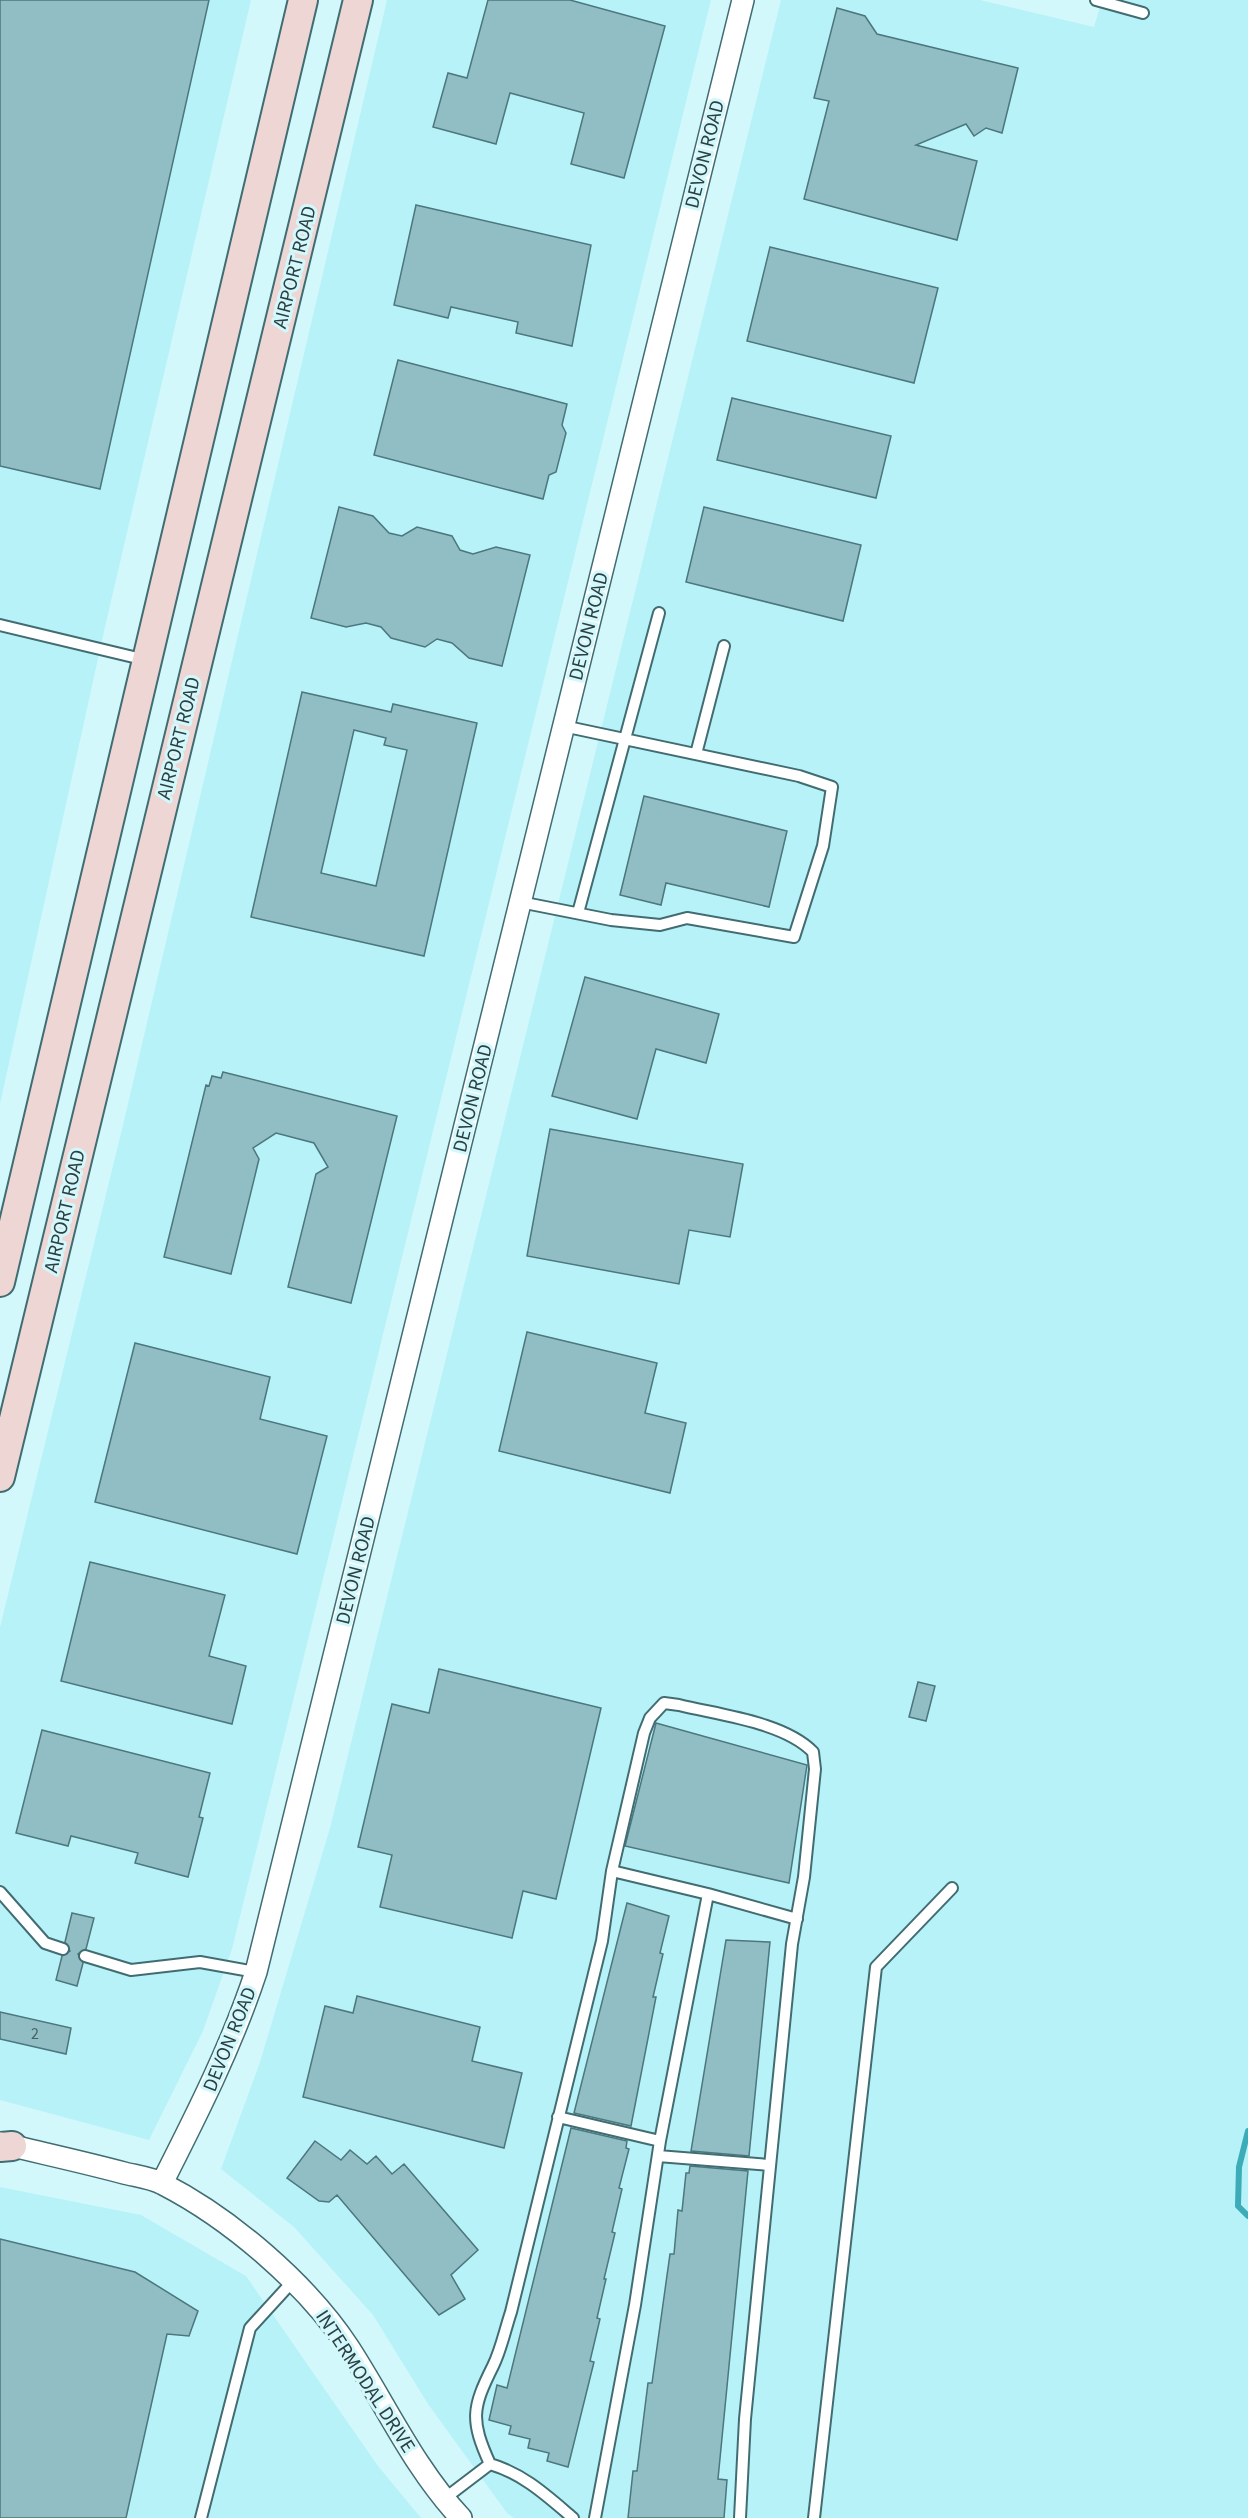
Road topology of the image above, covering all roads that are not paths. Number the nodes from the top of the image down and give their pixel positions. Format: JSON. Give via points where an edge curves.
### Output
{"nodes":[{"id":1,"x":303,"y":0,"type":"edge"},
{"id":2,"x":358,"y":0,"type":"edge"},
{"id":3,"x":743,"y":0,"type":"edge"},
{"id":4,"x":1096,"y":0,"type":"edge"},
{"id":5,"x":1143,"y":14,"type":"dead end"},
{"id":6,"x":660,"y":613,"type":"dead end"},
{"id":7,"x":0,"y":625,"type":"edge"},
{"id":8,"x":724,"y":646,"type":"dead end"},
{"id":9,"x":149,"y":660,"type":"junction"},
{"id":10,"x":563,"y":726,"type":"junction"},
{"id":11,"x":624,"y":738,"type":"junction"},
{"id":12,"x":696,"y":754,"type":"junction"},
{"id":13,"x":520,"y":902,"type":"junction"},
{"id":14,"x":578,"y":913,"type":"junction"},
{"id":15,"x":0,"y":1282,"type":"edge"},
{"id":16,"x":0,"y":1478,"type":"edge"},
{"id":17,"x":612,"y":1871,"type":"junction"},
{"id":18,"x":952,"y":1888,"type":"dead end"},
{"id":19,"x":0,"y":1892,"type":"edge"},
{"id":20,"x":708,"y":1894,"type":"junction"},
{"id":21,"x":797,"y":1919,"type":"junction"},
{"id":22,"x":63,"y":1949,"type":"dead end"},
{"id":23,"x":85,"y":1956,"type":"dead end"},
{"id":24,"x":256,"y":1972,"type":"junction"},
{"id":25,"x":558,"y":2117,"type":"junction"},
{"id":26,"x":660,"y":2141,"type":"junction"},
{"id":27,"x":4,"y":2145,"type":"edge"},
{"id":28,"x":658,"y":2156,"type":"junction"},
{"id":29,"x":769,"y":2165,"type":"junction"},
{"id":30,"x":162,"y":2183,"type":"junction"},
{"id":31,"x":293,"y":2281,"type":"junction"},
{"id":32,"x":490,"y":2464,"type":"junction"},
{"id":33,"x":444,"y":2499,"type":"junction"},
{"id":34,"x":201,"y":2518,"type":"edge"},
{"id":35,"x":461,"y":2518,"type":"edge"},
{"id":36,"x":573,"y":2518,"type":"edge"},
{"id":37,"x":595,"y":2518,"type":"edge"},
{"id":38,"x":740,"y":2518,"type":"edge"},
{"id":39,"x":814,"y":2518,"type":"edge"}],
"edges":[{"from":1,"to":9,"type":"main road","via":[[205,406]]},
{"from":2,"to":16,"type":"main road","name":"AIRPORT ROAD"},
{"from":3,"to":10,"type":"street","name":"DEVON ROAD"},
{"from":4,"to":5,"type":"lane"},
{"from":6,"to":11,"type":"lane"},
{"from":7,"to":9,"type":"lane"},
{"from":8,"to":12,"type":"lane"},
{"from":9,"to":15,"type":"main road"},
{"from":10,"to":11,"type":"lane"},
{"from":10,"to":13,"type":"street","name":"DEVON ROAD"},
{"from":11,"to":12,"type":"lane"},
{"from":11,"to":14,"type":"lane"},
{"from":12,"to":14,"type":"lane","via":[[832,787],[823,846],[794,937],[687,918],[660,926]]},
{"from":13,"to":14,"type":"lane"},
{"from":13,"to":24,"type":"street","name":"DEVON ROAD"},
{"from":17,"to":20,"type":"lane"},
{"from":17,"to":21,"type":"lane","via":[[644,1733],[657,1710],[664,1703],[752,1723],[803,1742],[813,1752]]},
{"from":17,"to":25,"type":"lane","via":[[602,1941]]},
{"from":18,"to":39,"type":"lane","via":[[876,1967]]},
{"from":19,"to":22,"type":"lane","via":[[45,1943]]},
{"from":20,"to":21,"type":"lane"},
{"from":20,"to":26,"type":"lane"},
{"from":21,"to":29,"type":"lane"},
{"from":23,"to":24,"type":"lane","via":[[131,1970],[200,1962]]},
{"from":24,"to":30,"type":"street","name":"DEVON ROAD","via":[[242,2016]]},
{"from":25,"to":26,"type":"lane"},
{"from":25,"to":32,"type":"lane","via":[[511,2312],[494,2365],[480,2388],[478,2436]]},
{"from":26,"to":28,"type":"lane"},
{"from":27,"to":30,"type":"street","name":"INTERMODAL DRIVE"},
{"from":28,"to":29,"type":"lane"},
{"from":28,"to":37,"type":"lane"},
{"from":29,"to":38,"type":"lane","via":[[745,2419]]},
{"from":30,"to":31,"type":"street","name":"INTERMODAL DRIVE","via":[[272,2260]]},
{"from":31,"to":33,"type":"street","name":"INTERMODAL DRIVE","via":[[316,2303],[349,2348],[395,2429]]},
{"from":31,"to":34,"type":"lane","via":[[250,2328]]},
{"from":32,"to":33,"type":"lane"},
{"from":32,"to":36,"type":"lane","via":[[511,2470],[530,2482]]},
{"from":33,"to":35,"type":"street","name":"INTERMODAL DRIVE"}]}
